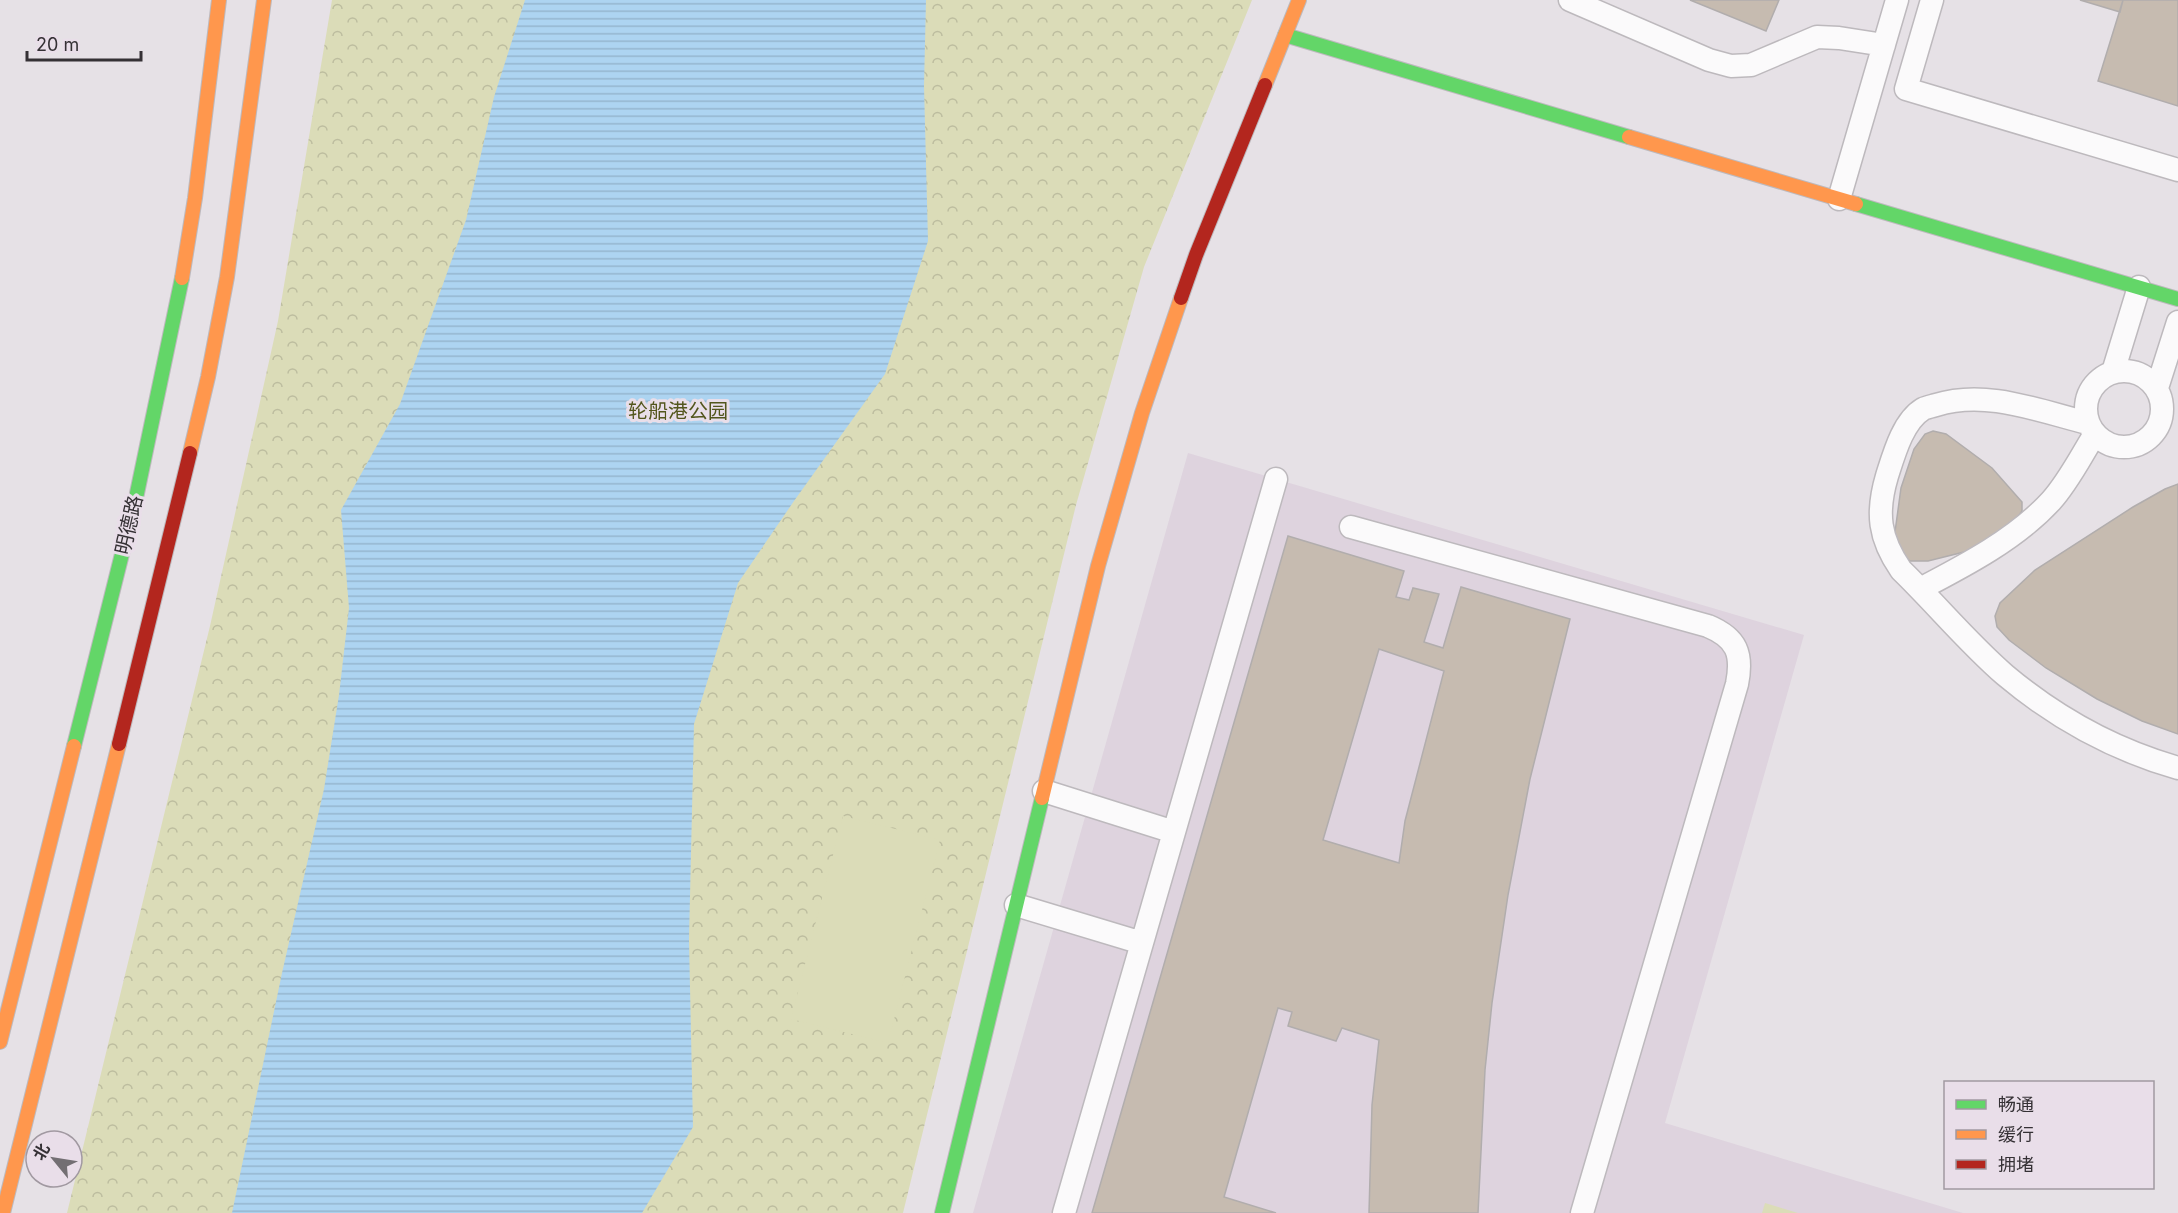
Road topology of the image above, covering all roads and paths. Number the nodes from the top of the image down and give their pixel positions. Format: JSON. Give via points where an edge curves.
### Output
{"nodes":[{"id":1,"x":219,"y":0,"type":"edge"},
{"id":2,"x":264,"y":0,"type":"edge"},
{"id":3,"x":1299,"y":0,"type":"edge"},
{"id":4,"x":1570,"y":0,"type":"edge"},
{"id":5,"x":1897,"y":0,"type":"edge"},
{"id":6,"x":1932,"y":0,"type":"edge"},
{"id":7,"x":1285,"y":35,"type":"junction"},
{"id":8,"x":1884,"y":45,"type":"junction"},
{"id":9,"x":2178,"y":170,"type":"edge"},
{"id":10,"x":1839,"y":199,"type":"junction"},
{"id":11,"x":2139,"y":287,"type":"junction"},
{"id":12,"x":2178,"y":299,"type":"edge"},
{"id":13,"x":2178,"y":322,"type":"edge"},
{"id":14,"x":2113,"y":372,"type":"junction"},
{"id":15,"x":2157,"y":388,"type":"junction"},
{"id":16,"x":2170,"y":414,"type":"edge"},
{"id":17,"x":2092,"y":429,"type":"junction"},
{"id":18,"x":1276,"y":479,"type":"dead end"},
{"id":19,"x":1351,"y":527,"type":"dead end"},
{"id":20,"x":1920,"y":589,"type":"junction"},
{"id":21,"x":2178,"y":768,"type":"edge"},
{"id":22,"x":1044,"y":791,"type":"junction"},
{"id":23,"x":1174,"y":832,"type":"junction"},
{"id":24,"x":1016,"y":905,"type":"junction"},
{"id":25,"x":1142,"y":943,"type":"junction"},
{"id":26,"x":0,"y":1042,"type":"edge"},
{"id":27,"x":3,"y":1213,"type":"edge"},
{"id":28,"x":942,"y":1213,"type":"edge"},
{"id":29,"x":1064,"y":1213,"type":"edge"},
{"id":30,"x":1582,"y":1213,"type":"edge"}],
"edges":[{"from":1,"to":26,"type":"main road","name":"明德路","via":[[178,304],[128,532]]},
{"from":2,"to":27,"type":"main road","via":[[226,277],[208,377]]},
{"from":3,"to":7,"type":"main road"},
{"from":4,"to":8,"type":"lane","via":[[1731,66],[1751,65],[1817,38]]},
{"from":5,"to":8,"type":"lane"},
{"from":6,"to":9,"type":"lane","via":[[1906,89]]},
{"from":7,"to":10,"type":"main road"},
{"from":7,"to":22,"type":"main road","via":[[1196,255],[1142,413],[1098,566]]},
{"from":8,"to":10,"type":"lane"},
{"from":10,"to":11,"type":"main road"},
{"from":11,"to":12,"type":"main road"},
{"from":11,"to":14,"type":"lane"},
{"from":13,"to":15,"type":"lane"},
{"from":14,"to":15,"type":"lane","via":[[2138,373]]},
{"from":14,"to":17,"type":"lane","via":[[2102,378],[2088,397],[2086,411]]},
{"from":15,"to":16,"type":"lane"},
{"from":16,"to":17,"type":"lane","via":[[2153,436],[2130,447],[2105,443]]},
{"from":17,"to":20,"type":"lane","via":[[2062,488],[2038,513],[1972,562]]},
{"from":17,"to":20,"type":"lane","via":[[1988,399],[1968,398],[1923,409],[1906,427],[1895,450],[1879,513],[1889,553]]},
{"from":18,"to":23,"type":"lane"},
{"from":19,"to":30,"type":"lane","via":[[1708,626],[1722,632],[1738,653],[1737,684]]},
{"from":20,"to":21,"type":"lane","via":[[2004,674],[2044,706],[2102,738]]},
{"from":22,"to":23,"type":"lane"},
{"from":22,"to":24,"type":"main road"},
{"from":23,"to":25,"type":"lane"},
{"from":24,"to":25,"type":"lane"},
{"from":24,"to":28,"type":"main road"},
{"from":25,"to":29,"type":"lane"}]}
